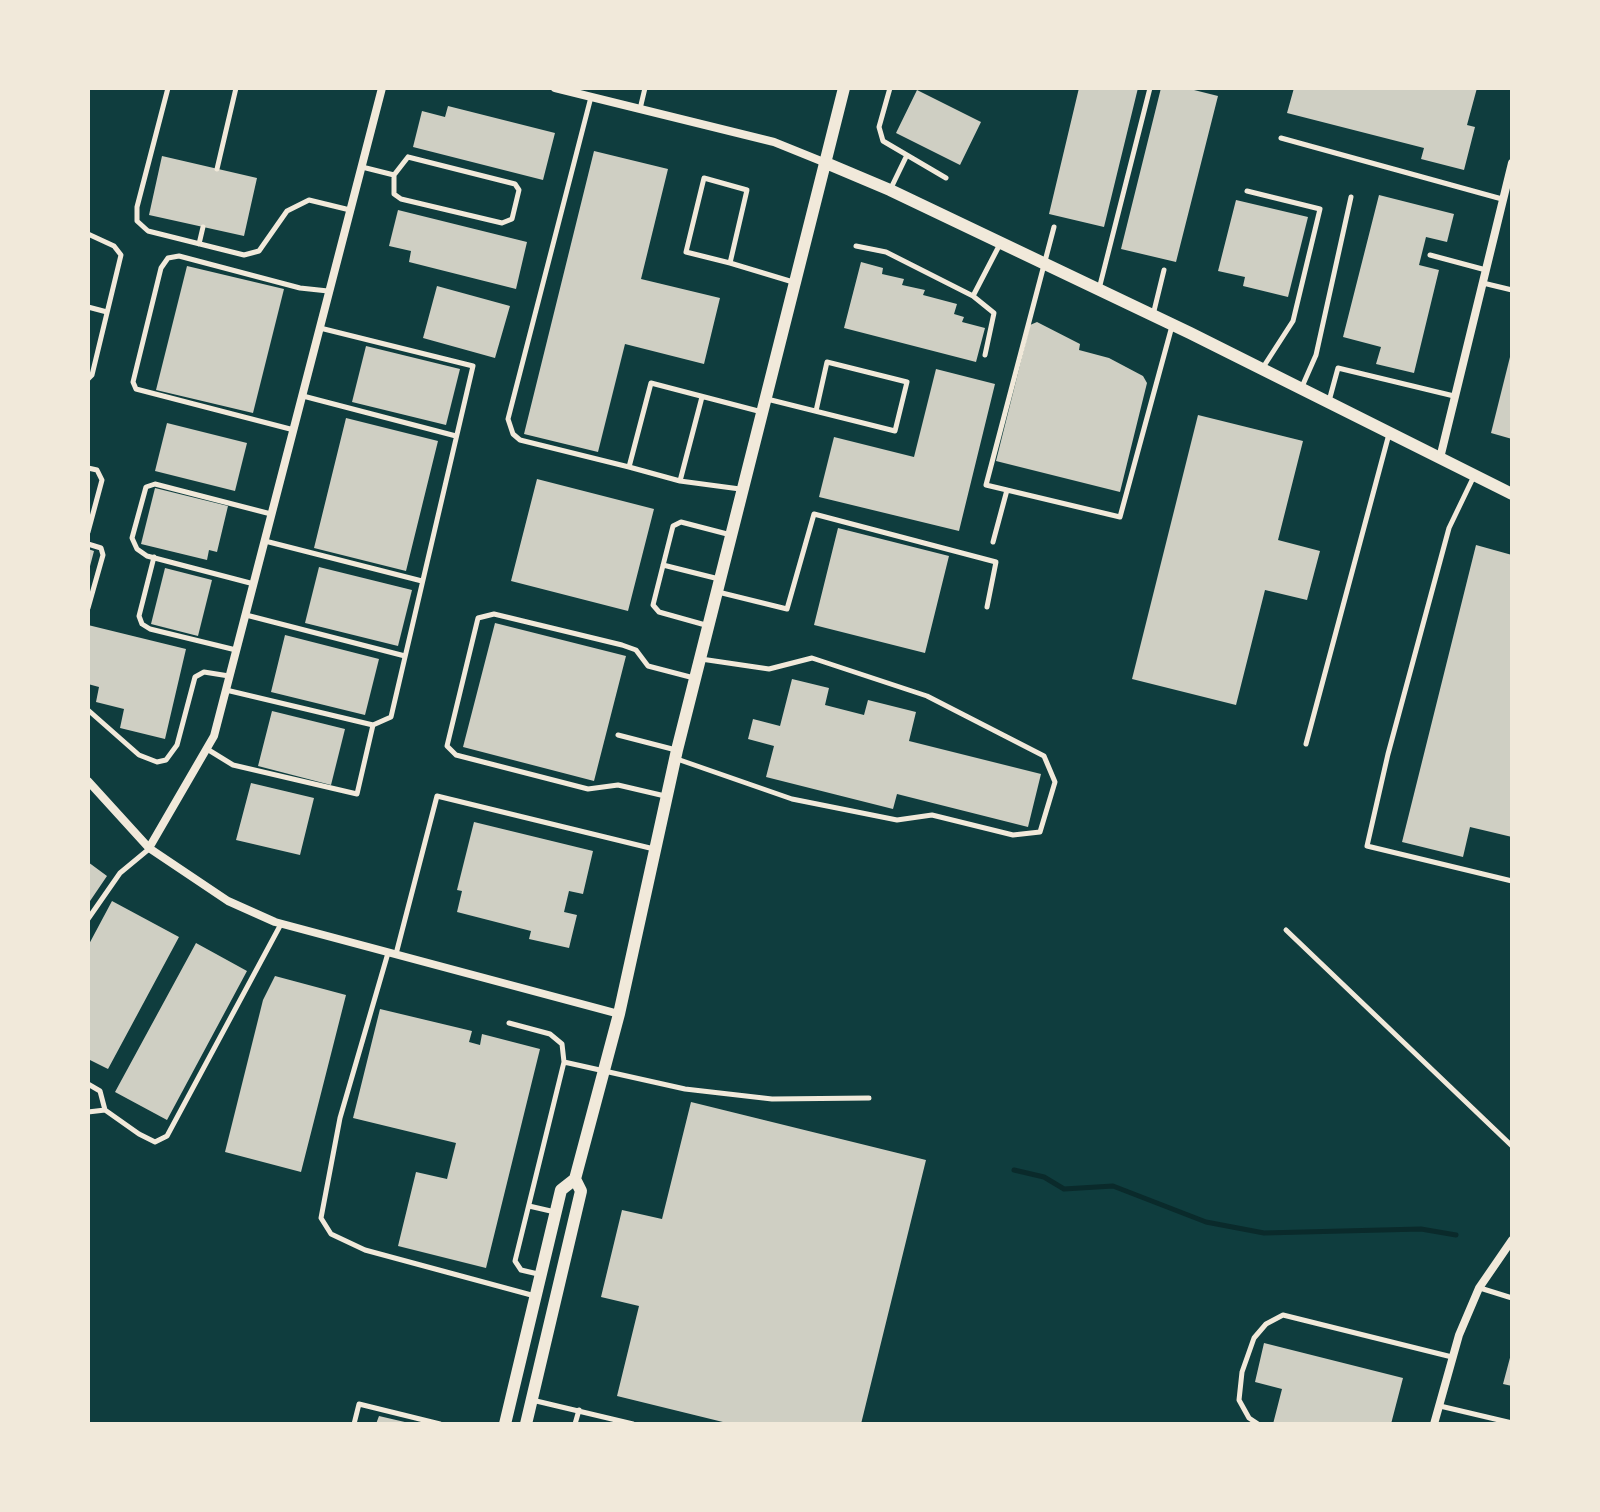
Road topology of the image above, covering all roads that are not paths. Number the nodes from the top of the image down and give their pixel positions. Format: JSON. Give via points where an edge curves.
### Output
{"nodes":[{"id":1,"x":168,"y":88,"type":"edge"},
{"id":2,"x":236,"y":88,"type":"edge"},
{"id":3,"x":382,"y":88,"type":"edge"},
{"id":4,"x":645,"y":88,"type":"edge"},
{"id":5,"x":844,"y":88,"type":"edge"},
{"id":6,"x":890,"y":88,"type":"edge"},
{"id":7,"x":1150,"y":88,"type":"edge"},
{"id":8,"x":560,"y":89,"type":"edge"},
{"id":9,"x":591,"y":97,"type":"junction"},
{"id":10,"x":640,"y":109,"type":"junction"},
{"id":11,"x":1281,"y":138,"type":"dead end"},
{"id":12,"x":906,"y":157,"type":"junction"},
{"id":13,"x":826,"y":163,"type":"junction"},
{"id":14,"x":1512,"y":163,"type":"edge"},
{"id":15,"x":362,"y":167,"type":"junction"},
{"id":16,"x":217,"y":169,"type":"dead end"},
{"id":17,"x":394,"y":175,"type":"junction"},
{"id":18,"x":946,"y":178,"type":"dead end"},
{"id":19,"x":890,"y":190,"type":"junction"},
{"id":20,"x":1247,"y":191,"type":"dead end"},
{"id":21,"x":1351,"y":197,"type":"dead end"},
{"id":22,"x":1503,"y":199,"type":"junction"},
{"id":23,"x":351,"y":210,"type":"junction"},
{"id":24,"x":203,"y":227,"type":"dead end"},
{"id":25,"x":1054,"y":227,"type":"dead end"},
{"id":26,"x":88,"y":234,"type":"edge"},
{"id":27,"x":1000,"y":243,"type":"junction"},
{"id":28,"x":199,"y":244,"type":"junction"},
{"id":29,"x":856,"y":246,"type":"dead end"},
{"id":30,"x":1430,"y":255,"type":"dead end"},
{"id":31,"x":730,"y":263,"type":"junction"},
{"id":32,"x":1044,"y":264,"type":"junction"},
{"id":33,"x":1164,"y":270,"type":"dead end"},
{"id":34,"x":1486,"y":270,"type":"junction"},
{"id":35,"x":795,"y":283,"type":"junction"},
{"id":36,"x":1483,"y":283,"type":"junction"},
{"id":37,"x":1099,"y":290,"type":"junction"},
{"id":38,"x":1512,"y":290,"type":"edge"},
{"id":39,"x":329,"y":291,"type":"junction"},
{"id":40,"x":973,"y":296,"type":"junction"},
{"id":41,"x":88,"y":307,"type":"edge"},
{"id":42,"x":107,"y":312,"type":"junction"},
{"id":43,"x":1153,"y":316,"type":"junction"},
{"id":44,"x":1173,"y":325,"type":"junction"},
{"id":45,"x":320,"y":328,"type":"junction"},
{"id":46,"x":985,"y":355,"type":"dead end"},
{"id":47,"x":1262,"y":369,"type":"junction"},
{"id":48,"x":88,"y":379,"type":"edge"},
{"id":49,"x":1301,"y":389,"type":"junction"},
{"id":50,"x":303,"y":396,"type":"junction"},
{"id":51,"x":1455,"y":396,"type":"junction"},
{"id":52,"x":702,"y":397,"type":"junction"},
{"id":53,"x":766,"y":398,"type":"junction"},
{"id":54,"x":1328,"y":403,"type":"junction"},
{"id":55,"x":816,"y":411,"type":"junction"},
{"id":56,"x":763,"y":412,"type":"junction"},
{"id":57,"x":294,"y":430,"type":"junction"},
{"id":58,"x":1389,"y":433,"type":"junction"},
{"id":59,"x":456,"y":436,"type":"junction"},
{"id":60,"x":1440,"y":458,"type":"junction"},
{"id":61,"x":629,"y":467,"type":"junction"},
{"id":62,"x":88,"y":468,"type":"edge"},
{"id":63,"x":1474,"y":475,"type":"junction"},
{"id":64,"x":680,"y":481,"type":"junction"},
{"id":65,"x":743,"y":489,"type":"junction"},
{"id":66,"x":1007,"y":490,"type":"junction"},
{"id":67,"x":1512,"y":494,"type":"edge"},
{"id":68,"x":272,"y":514,"type":"junction"},
{"id":69,"x":88,"y":532,"type":"edge"},
{"id":70,"x":732,"y":535,"type":"junction"},
{"id":71,"x":265,"y":541,"type":"junction"},
{"id":72,"x":993,"y":542,"type":"dead end"},
{"id":73,"x":88,"y":544,"type":"edge"},
{"id":74,"x":154,"y":557,"type":"junction"},
{"id":75,"x":663,"y":565,"type":"junction"},
{"id":76,"x":422,"y":581,"type":"junction"},
{"id":77,"x":254,"y":584,"type":"junction"},
{"id":78,"x":719,"y":585,"type":"junction"},
{"id":79,"x":987,"y":607,"type":"dead end"},
{"id":80,"x":88,"y":608,"type":"edge"},
{"id":81,"x":246,"y":615,"type":"junction"},
{"id":82,"x":709,"y":626,"type":"junction"},
{"id":83,"x":237,"y":650,"type":"junction"},
{"id":84,"x":405,"y":656,"type":"junction"},
{"id":85,"x":700,"y":659,"type":"junction"},
{"id":86,"x":230,"y":676,"type":"junction"},
{"id":87,"x":695,"y":678,"type":"junction"},
{"id":88,"x":226,"y":690,"type":"junction"},
{"id":89,"x":88,"y":710,"type":"edge"},
{"id":90,"x":373,"y":725,"type":"junction"},
{"id":91,"x":618,"y":735,"type":"dead end"},
{"id":92,"x":1306,"y":744,"type":"dead end"},
{"id":93,"x":207,"y":749,"type":"junction"},
{"id":94,"x":676,"y":754,"type":"junction"},
{"id":95,"x":88,"y":781,"type":"edge"},
{"id":96,"x":667,"y":797,"type":"junction"},
{"id":97,"x":149,"y":848,"type":"junction"},
{"id":98,"x":655,"y":849,"type":"junction"},
{"id":99,"x":1512,"y":881,"type":"edge"},
{"id":100,"x":88,"y":919,"type":"edge"},
{"id":101,"x":281,"y":923,"type":"junction"},
{"id":102,"x":1286,"y":930,"type":"dead end"},
{"id":103,"x":392,"y":953,"type":"junction"},
{"id":104,"x":619,"y":1014,"type":"junction"},
{"id":105,"x":509,"y":1023,"type":"dead end"},
{"id":106,"x":564,"y":1062,"type":"junction"},
{"id":107,"x":605,"y":1069,"type":"junction"},
{"id":108,"x":88,"y":1084,"type":"edge"},
{"id":109,"x":869,"y":1098,"type":"dead end"},
{"id":110,"x":105,"y":1110,"type":"junction"},
{"id":111,"x":88,"y":1112,"type":"edge"},
{"id":112,"x":1512,"y":1146,"type":"edge"},
{"id":113,"x":575,"y":1179,"type":"junction"},
{"id":114,"x":529,"y":1206,"type":"junction"},
{"id":115,"x":556,"y":1212,"type":"junction"},
{"id":116,"x":1512,"y":1240,"type":"edge"},
{"id":117,"x":540,"y":1274,"type":"junction"},
{"id":118,"x":1479,"y":1288,"type":"junction"},
{"id":119,"x":535,"y":1296,"type":"junction"},
{"id":120,"x":1512,"y":1298,"type":"edge"},
{"id":121,"x":1452,"y":1357,"type":"junction"},
{"id":122,"x":531,"y":1399,"type":"junction"},
{"id":123,"x":1439,"y":1406,"type":"junction"},
{"id":124,"x":579,"y":1410,"type":"junction"},
{"id":125,"x":621,"y":1422,"type":"edge"},
{"id":126,"x":1512,"y":1423,"type":"edge"},
{"id":127,"x":354,"y":1424,"type":"edge"},
{"id":128,"x":440,"y":1424,"type":"edge"},
{"id":129,"x":505,"y":1424,"type":"edge"},
{"id":130,"x":526,"y":1424,"type":"edge"},
{"id":131,"x":575,"y":1424,"type":"edge"},
{"id":132,"x":633,"y":1424,"type":"edge"},
{"id":133,"x":1258,"y":1424,"type":"edge"},
{"id":134,"x":1434,"y":1424,"type":"edge"}],
"edges":[{"from":1,"to":28,"type":"lane","via":[[137,221],[148,231]]},
{"from":2,"to":16,"type":"lane"},
{"from":3,"to":15,"type":"street"},
{"from":4,"to":10,"type":"lane"},
{"from":5,"to":13,"type":"street"},
{"from":6,"to":12,"type":"lane","via":[[879,127],[883,141]]},
{"from":7,"to":37,"type":"lane"},
{"from":8,"to":9,"type":"street"},
{"from":9,"to":10,"type":"street"},
{"from":9,"to":61,"type":"lane","via":[[508,419],[520,440]]},
{"from":10,"to":13,"type":"street","via":[[774,142]]},
{"from":11,"to":22,"type":"lane"},
{"from":12,"to":18,"type":"lane"},
{"from":12,"to":19,"type":"lane"},
{"from":13,"to":19,"type":"street"},
{"from":13,"to":35,"type":"street"},
{"from":14,"to":22,"type":"street"},
{"from":15,"to":17,"type":"lane"},
{"from":15,"to":23,"type":"street"},
{"from":17,"to":17,"type":"lane","via":[[394,194],[401,199],[502,223],[512,219],[519,190],[515,184],[408,157]]},
{"from":19,"to":27,"type":"street"},
{"from":20,"to":47,"type":"lane","via":[[1320,209],[1293,321]]},
{"from":21,"to":49,"type":"lane","via":[[1316,355]]},
{"from":22,"to":34,"type":"street"},
{"from":23,"to":28,"type":"lane","via":[[309,200],[287,211],[259,251],[244,255]]},
{"from":23,"to":39,"type":"street"},
{"from":24,"to":28,"type":"lane"},
{"from":25,"to":32,"type":"lane"},
{"from":26,"to":42,"type":"lane","via":[[121,255]]},
{"from":27,"to":32,"type":"street"},
{"from":27,"to":40,"type":"lane"},
{"from":29,"to":40,"type":"lane","via":[[886,252]]},
{"from":30,"to":34,"type":"lane"},
{"from":31,"to":31,"type":"lane","via":[[686,252],[704,178],[747,190]]},
{"from":31,"to":35,"type":"lane"},
{"from":32,"to":37,"type":"street"},
{"from":32,"to":66,"type":"lane","via":[[986,485]]},
{"from":33,"to":43,"type":"lane"},
{"from":34,"to":36,"type":"street"},
{"from":35,"to":53,"type":"street"},
{"from":36,"to":38,"type":"lane"},
{"from":36,"to":51,"type":"street"},
{"from":37,"to":43,"type":"street"},
{"from":39,"to":45,"type":"street"},
{"from":39,"to":57,"type":"lane","via":[[179,256],[168,258],[161,268],[133,382],[136,389]]},
{"from":40,"to":46,"type":"lane","via":[[994,313]]},
{"from":41,"to":42,"type":"lane"},
{"from":42,"to":48,"type":"lane"},
{"from":43,"to":44,"type":"street"},
{"from":44,"to":47,"type":"street"},
{"from":44,"to":66,"type":"lane","via":[[1120,517]]},
{"from":45,"to":50,"type":"street"},
{"from":45,"to":59,"type":"lane","via":[[473,366]]},
{"from":47,"to":49,"type":"street"},
{"from":49,"to":54,"type":"street"},
{"from":50,"to":57,"type":"street"},
{"from":50,"to":59,"type":"lane"},
{"from":51,"to":54,"type":"lane","via":[[1338,368]]},
{"from":51,"to":60,"type":"street"},
{"from":52,"to":56,"type":"lane"},
{"from":52,"to":61,"type":"lane","via":[[651,383]]},
{"from":52,"to":64,"type":"lane"},
{"from":53,"to":55,"type":"lane"},
{"from":53,"to":56,"type":"street"},
{"from":54,"to":58,"type":"street"},
{"from":55,"to":55,"type":"lane","via":[[895,431],[907,382],[827,362]]},
{"from":56,"to":65,"type":"street"},
{"from":57,"to":68,"type":"street"},
{"from":58,"to":60,"type":"street"},
{"from":58,"to":92,"type":"lane"},
{"from":59,"to":76,"type":"lane"},
{"from":60,"to":63,"type":"street"},
{"from":61,"to":64,"type":"lane"},
{"from":62,"to":69,"type":"lane","via":[[97,470],[102,480]]},
{"from":63,"to":67,"type":"street"},
{"from":63,"to":99,"type":"lane","via":[[1449,528],[1367,846]]},
{"from":64,"to":65,"type":"lane"},
{"from":65,"to":70,"type":"street"},
{"from":66,"to":72,"type":"lane"},
{"from":68,"to":71,"type":"street"},
{"from":68,"to":74,"type":"lane","via":[[155,484],[146,487],[132,538],[137,549]]},
{"from":70,"to":75,"type":"lane","via":[[681,522],[673,526]]},
{"from":70,"to":78,"type":"street"},
{"from":71,"to":76,"type":"lane"},
{"from":71,"to":77,"type":"street"},
{"from":73,"to":80,"type":"lane","via":[[101,548],[103,555]]},
{"from":74,"to":77,"type":"lane"},
{"from":74,"to":83,"type":"lane","via":[[139,616],[142,624]]},
{"from":75,"to":78,"type":"lane"},
{"from":75,"to":82,"type":"lane","via":[[653,605],[659,612]]},
{"from":76,"to":84,"type":"lane"},
{"from":77,"to":81,"type":"street"},
{"from":78,"to":79,"type":"lane","via":[[787,609],[814,514],[996,562]]},
{"from":78,"to":82,"type":"street"},
{"from":81,"to":83,"type":"street"},
{"from":81,"to":84,"type":"lane"},
{"from":82,"to":85,"type":"street"},
{"from":83,"to":86,"type":"street"},
{"from":84,"to":90,"type":"lane","via":[[391,717]]},
{"from":85,"to":87,"type":"street"},
{"from":85,"to":94,"type":"lane","via":[[769,669],[812,658],[927,696],[1044,756],[1055,782],[1040,832],[1013,835],[932,815],[897,820],[792,799]]},
{"from":86,"to":88,"type":"street"},
{"from":86,"to":89,"type":"lane","via":[[204,672],[195,677],[177,745],[166,760],[139,755]]},
{"from":87,"to":94,"type":"street"},
{"from":87,"to":96,"type":"lane","via":[[648,666],[636,650],[622,645],[494,614],[478,618],[447,746],[456,755],[588,789],[618,785]]},
{"from":88,"to":90,"type":"lane"},
{"from":88,"to":93,"type":"street"},
{"from":90,"to":93,"type":"lane","via":[[357,794],[233,765]]},
{"from":91,"to":94,"type":"lane"},
{"from":93,"to":97,"type":"street"},
{"from":94,"to":96,"type":"street"},
{"from":95,"to":97,"type":"street"},
{"from":96,"to":98,"type":"street"},
{"from":97,"to":100,"type":"lane","via":[[120,873]]},
{"from":97,"to":101,"type":"street","via":[[228,901]]},
{"from":98,"to":103,"type":"lane","via":[[437,796]]},
{"from":98,"to":104,"type":"street"},
{"from":101,"to":103,"type":"street"},
{"from":101,"to":110,"type":"lane","via":[[167,1136],[155,1142]]},
{"from":102,"to":112,"type":"lane"},
{"from":103,"to":104,"type":"street"},
{"from":103,"to":119,"type":"lane","via":[[340,1118],[321,1218],[331,1234],[365,1250]]},
{"from":104,"to":107,"type":"street"},
{"from":105,"to":106,"type":"lane","via":[[550,1034],[562,1044]]},
{"from":106,"to":107,"type":"lane"},
{"from":106,"to":114,"type":"lane"},
{"from":107,"to":109,"type":"lane","via":[[685,1089],[743,1096]]},
{"from":107,"to":113,"type":"street"},
{"from":108,"to":110,"type":"lane","via":[[100,1091]]},
{"from":110,"to":111,"type":"lane"},
{"from":113,"to":115,"type":"street","via":[[561,1190]]},
{"from":113,"to":122,"type":"street","via":[[581,1191]]},
{"from":114,"to":115,"type":"lane"},
{"from":114,"to":117,"type":"lane","via":[[515,1261],[521,1270]]},
{"from":115,"to":117,"type":"street"},
{"from":116,"to":118,"type":"street"},
{"from":117,"to":119,"type":"street"},
{"from":118,"to":120,"type":"lane"},
{"from":118,"to":121,"type":"street"},
{"from":119,"to":129,"type":"street"},
{"from":121,"to":123,"type":"street"},
{"from":121,"to":133,"type":"lane","via":[[1283,1315],[1254,1338],[1242,1372],[1239,1400]]},
{"from":122,"to":124,"type":"lane"},
{"from":122,"to":130,"type":"street"},
{"from":123,"to":126,"type":"lane"},
{"from":123,"to":134,"type":"street"},
{"from":124,"to":125,"type":"lane"},
{"from":124,"to":131,"type":"lane"},
{"from":125,"to":132,"type":"lane"},
{"from":127,"to":128,"type":"lane","via":[[359,1404]]}]}
